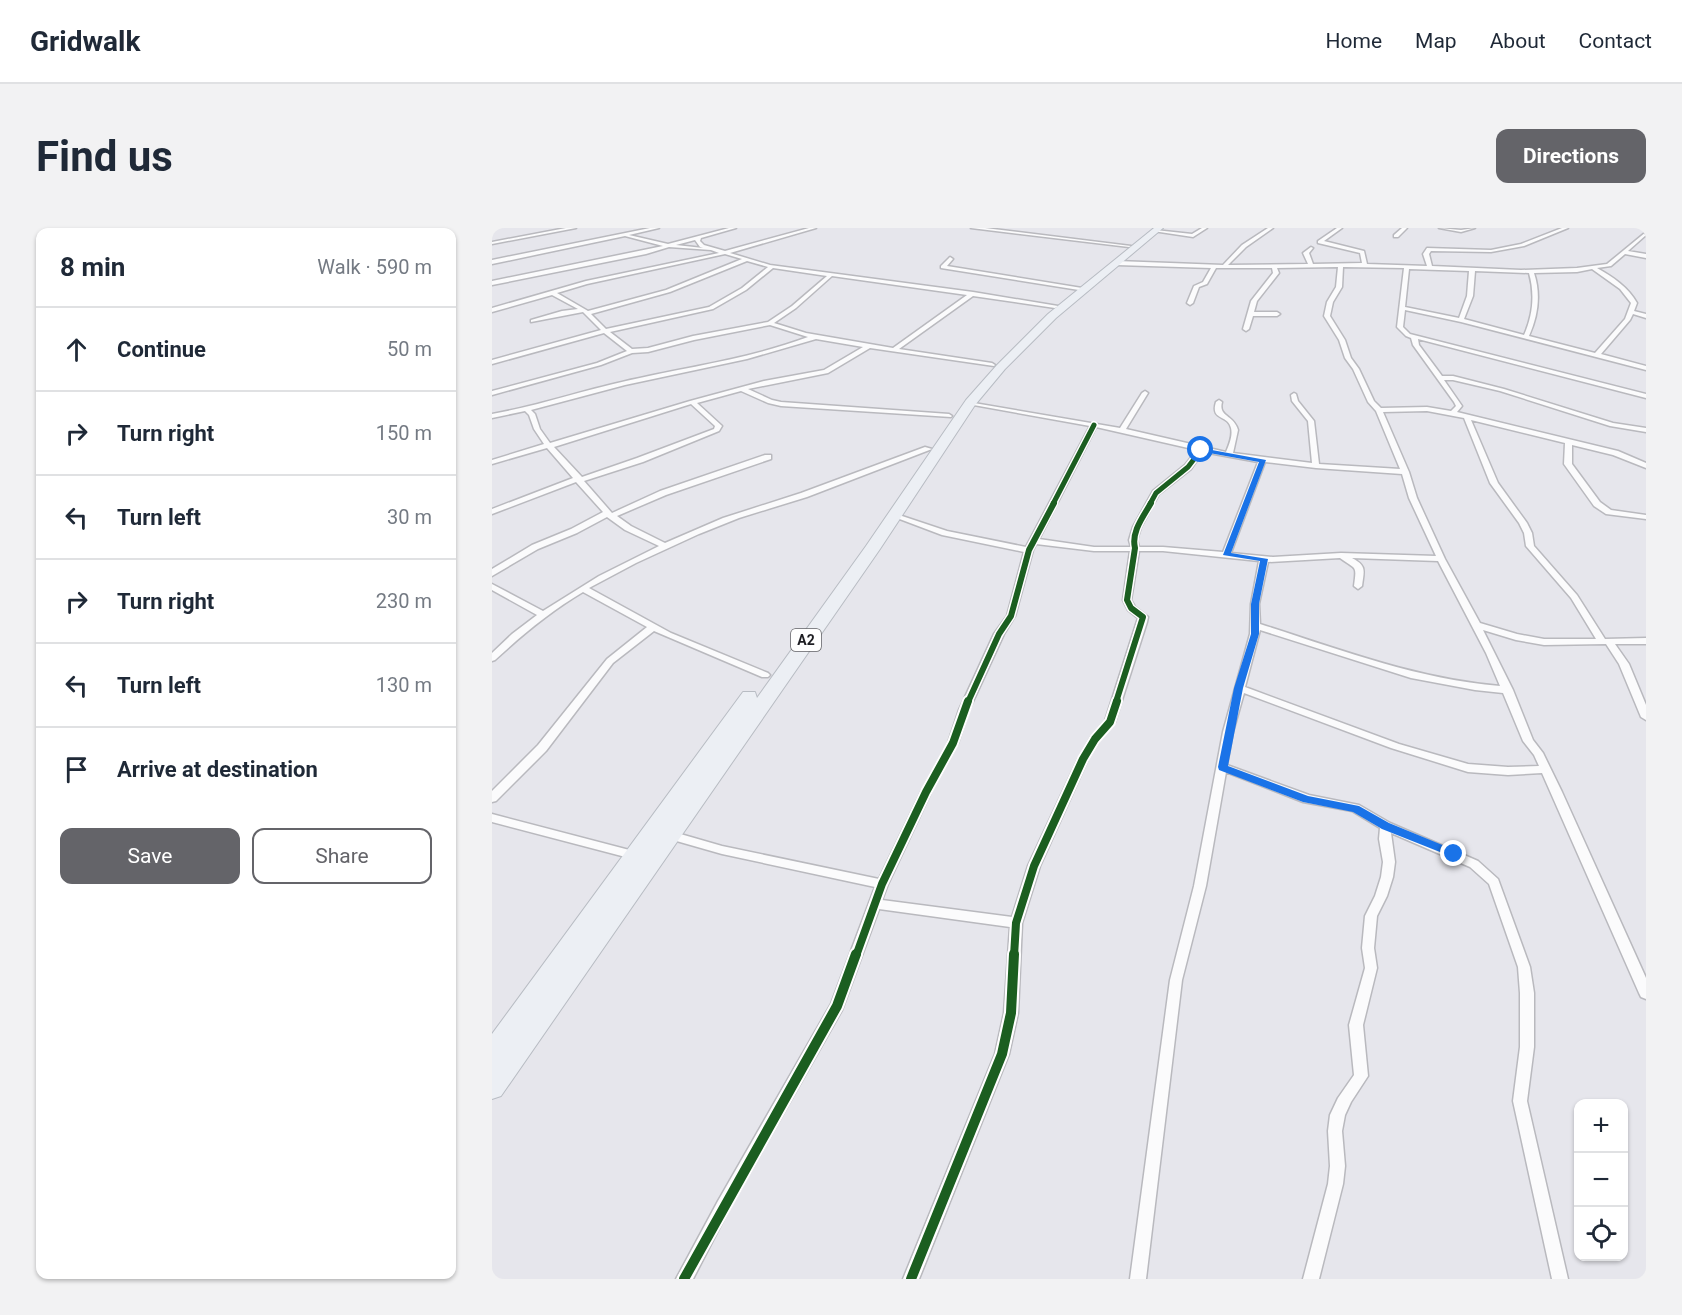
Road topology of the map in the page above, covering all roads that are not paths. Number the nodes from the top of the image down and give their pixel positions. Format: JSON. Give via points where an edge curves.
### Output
{"nodes":[{"id":1,"x":574,"y":228,"type":"edge"},
{"id":2,"x":657,"y":228,"type":"edge"},
{"id":3,"x":734,"y":228,"type":"edge"},
{"id":4,"x":814,"y":228,"type":"edge"},
{"id":5,"x":973,"y":228,"type":"edge"},
{"id":6,"x":1205,"y":228,"type":"edge"},
{"id":7,"x":1271,"y":228,"type":"edge"},
{"id":8,"x":1340,"y":228,"type":"edge"},
{"id":9,"x":1406,"y":228,"type":"edge"},
{"id":10,"x":1441,"y":228,"type":"edge"},
{"id":11,"x":1473,"y":228,"type":"edge"},
{"id":12,"x":1566,"y":228,"type":"edge"},
{"id":13,"x":1640,"y":228,"type":"edge"},
{"id":14,"x":1155,"y":229,"type":"edge"},
{"id":15,"x":1646,"y":231,"type":"edge"},
{"id":16,"x":627,"y":236,"type":"junction"},
{"id":17,"x":1396,"y":236,"type":"dead end"},
{"id":18,"x":700,"y":237,"type":"junction"},
{"id":19,"x":1639,"y":239,"type":"junction"},
{"id":20,"x":1646,"y":240,"type":"edge"},
{"id":21,"x":492,"y":243,"type":"edge"},
{"id":22,"x":669,"y":246,"type":"junction"},
{"id":23,"x":1130,"y":246,"type":"junction"},
{"id":24,"x":1311,"y":248,"type":"dead end"},
{"id":25,"x":714,"y":250,"type":"junction"},
{"id":26,"x":728,"y":252,"type":"junction"},
{"id":27,"x":1482,"y":252,"type":"junction"},
{"id":28,"x":1623,"y":252,"type":"junction"},
{"id":29,"x":1646,"y":256,"type":"edge"},
{"id":30,"x":1487,"y":258,"type":"dead end"},
{"id":31,"x":747,"y":259,"type":"junction"},
{"id":32,"x":950,"y":259,"type":"dead end"},
{"id":33,"x":492,"y":262,"type":"edge"},
{"id":34,"x":1117,"y":263,"type":"junction"},
{"id":35,"x":1311,"y":265,"type":"junction"},
{"id":36,"x":1365,"y":265,"type":"junction"},
{"id":37,"x":1492,"y":265,"type":"dead end"},
{"id":38,"x":773,"y":266,"type":"junction"},
{"id":39,"x":1274,"y":266,"type":"junction"},
{"id":40,"x":1341,"y":266,"type":"junction"},
{"id":41,"x":1407,"y":266,"type":"junction"},
{"id":42,"x":1214,"y":267,"type":"junction"},
{"id":43,"x":1224,"y":267,"type":"junction"},
{"id":44,"x":1430,"y":268,"type":"junction"},
{"id":45,"x":1594,"y":269,"type":"junction"},
{"id":46,"x":1472,"y":270,"type":"junction"},
{"id":47,"x":1498,"y":271,"type":"junction"},
{"id":48,"x":1530,"y":272,"type":"junction"},
{"id":49,"x":832,"y":274,"type":"junction"},
{"id":50,"x":492,"y":283,"type":"edge"},
{"id":51,"x":1079,"y":288,"type":"junction"},
{"id":52,"x":550,"y":292,"type":"junction"},
{"id":53,"x":973,"y":294,"type":"junction"},
{"id":54,"x":1190,"y":303,"type":"dead end"},
{"id":55,"x":1055,"y":306,"type":"junction"},
{"id":56,"x":1403,"y":309,"type":"junction"},
{"id":57,"x":492,"y":310,"type":"edge"},
{"id":58,"x":586,"y":311,"type":"junction"},
{"id":59,"x":1630,"y":312,"type":"junction"},
{"id":60,"x":1250,"y":314,"type":"junction"},
{"id":61,"x":1277,"y":314,"type":"dead end"},
{"id":62,"x":1646,"y":316,"type":"edge"},
{"id":63,"x":1461,"y":320,"type":"junction"},
{"id":64,"x":533,"y":321,"type":"dead end"},
{"id":65,"x":770,"y":323,"type":"junction"},
{"id":66,"x":1246,"y":329,"type":"dead end"},
{"id":67,"x":605,"y":331,"type":"junction"},
{"id":68,"x":815,"y":337,"type":"junction"},
{"id":69,"x":1414,"y":337,"type":"junction"},
{"id":70,"x":1526,"y":337,"type":"junction"},
{"id":71,"x":868,"y":346,"type":"junction"},
{"id":72,"x":895,"y":349,"type":"junction"},
{"id":73,"x":631,"y":351,"type":"junction"},
{"id":74,"x":1597,"y":355,"type":"junction"},
{"id":75,"x":492,"y":362,"type":"edge"},
{"id":76,"x":992,"y":365,"type":"junction"},
{"id":77,"x":1646,"y":368,"type":"edge"},
{"id":78,"x":1440,"y":378,"type":"junction"},
{"id":79,"x":742,"y":390,"type":"junction"},
{"id":80,"x":492,"y":393,"type":"edge"},
{"id":81,"x":1145,"y":393,"type":"dead end"},
{"id":82,"x":1294,"y":395,"type":"dead end"},
{"id":83,"x":1646,"y":396,"type":"edge"},
{"id":84,"x":692,"y":402,"type":"junction"},
{"id":85,"x":1219,"y":402,"type":"dead end"},
{"id":86,"x":969,"y":403,"type":"junction"},
{"id":87,"x":527,"y":410,"type":"junction"},
{"id":88,"x":1379,"y":410,"type":"junction"},
{"id":89,"x":1453,"y":414,"type":"junction"},
{"id":90,"x":949,"y":416,"type":"junction"},
{"id":91,"x":492,"y":417,"type":"edge"},
{"id":92,"x":1467,"y":418,"type":"junction"},
{"id":93,"x":1094,"y":425,"type":"junction"},
{"id":94,"x":1122,"y":430,"type":"junction"},
{"id":95,"x":1646,"y":430,"type":"edge"},
{"id":96,"x":1569,"y":443,"type":"junction"},
{"id":97,"x":549,"y":446,"type":"junction"},
{"id":98,"x":928,"y":449,"type":"junction"},
{"id":99,"x":1201,"y":450,"type":"junction"},
{"id":100,"x":1230,"y":454,"type":"junction"},
{"id":101,"x":768,"y":457,"type":"dead end"},
{"id":102,"x":1263,"y":460,"type":"junction"},
{"id":103,"x":492,"y":462,"type":"edge"},
{"id":104,"x":1316,"y":466,"type":"junction"},
{"id":105,"x":1646,"y":466,"type":"edge"},
{"id":106,"x":1405,"y":472,"type":"junction"},
{"id":107,"x":580,"y":479,"type":"junction"},
{"id":108,"x":492,"y":512,"type":"edge"},
{"id":109,"x":609,"y":515,"type":"junction"},
{"id":110,"x":893,"y":515,"type":"junction"},
{"id":111,"x":1646,"y":517,"type":"edge"},
{"id":112,"x":664,"y":545,"type":"junction"},
{"id":113,"x":1032,"y":546,"type":"junction"},
{"id":114,"x":1135,"y":548,"type":"junction"},
{"id":115,"x":1226,"y":555,"type":"junction"},
{"id":116,"x":1341,"y":555,"type":"junction"},
{"id":117,"x":1264,"y":559,"type":"junction"},
{"id":118,"x":1441,"y":559,"type":"junction"},
{"id":119,"x":492,"y":573,"type":"edge"},
{"id":120,"x":492,"y":586,"type":"edge"},
{"id":121,"x":1358,"y":586,"type":"dead end"},
{"id":122,"x":584,"y":589,"type":"junction"},
{"id":123,"x":544,"y":615,"type":"junction"},
{"id":124,"x":1476,"y":625,"type":"junction"},
{"id":125,"x":1254,"y":626,"type":"junction"},
{"id":126,"x":652,"y":627,"type":"junction"},
{"id":127,"x":1646,"y":641,"type":"edge"},
{"id":128,"x":1606,"y":642,"type":"junction"},
{"id":129,"x":492,"y":658,"type":"edge"},
{"id":130,"x":765,"y":675,"type":"junction"},
{"id":131,"x":1239,"y":688,"type":"junction"},
{"id":132,"x":1508,"y":690,"type":"junction"},
{"id":133,"x":1646,"y":717,"type":"edge"},
{"id":134,"x":1223,"y":767,"type":"junction"},
{"id":135,"x":1546,"y":769,"type":"junction"},
{"id":136,"x":492,"y":798,"type":"edge"},
{"id":137,"x":492,"y":818,"type":"edge"},
{"id":138,"x":1386,"y":826,"type":"junction"},
{"id":139,"x":670,"y":835,"type":"junction"},
{"id":140,"x":637,"y":856,"type":"junction"},
{"id":141,"x":882,"y":884,"type":"junction"},
{"id":142,"x":874,"y":904,"type":"junction"},
{"id":143,"x":1016,"y":923,"type":"junction"},
{"id":144,"x":1646,"y":993,"type":"edge"},
{"id":145,"x":492,"y":1055,"type":"edge"},
{"id":146,"x":492,"y":1087,"type":"edge"},
{"id":147,"x":684,"y":1279,"type":"edge"},
{"id":148,"x":911,"y":1279,"type":"edge"},
{"id":149,"x":1138,"y":1279,"type":"edge"},
{"id":150,"x":1311,"y":1279,"type":"edge"},
{"id":151,"x":1560,"y":1279,"type":"edge"}],
"edges":[{"from":1,"to":21,"type":"street"},
{"from":2,"to":16,"type":"street"},
{"from":3,"to":18,"type":"street"},
{"from":4,"to":26,"type":"street"},
{"from":5,"to":23,"type":"street"},
{"from":6,"to":14,"type":"street","via":[[1193,236]]},
{"from":7,"to":43,"type":"street","via":[[1244,246]]},
{"from":8,"to":36,"type":"street","via":[[1320,242],[1362,252]]},
{"from":9,"to":17,"type":"street"},
{"from":10,"to":11,"type":"street"},
{"from":12,"to":27,"type":"street","via":[[1522,245]]},
{"from":13,"to":15,"type":"street"},
{"from":14,"to":23,"type":"highway","number":"A2"},
{"from":14,"to":34,"type":"highway","number":"A2"},
{"from":15,"to":19,"type":"street"},
{"from":16,"to":22,"type":"street"},
{"from":16,"to":33,"type":"street"},
{"from":18,"to":22,"type":"street"},
{"from":18,"to":25,"type":"street","via":[[699,243]]},
{"from":19,"to":20,"type":"street"},
{"from":19,"to":28,"type":"street"},
{"from":22,"to":25,"type":"street"},
{"from":22,"to":50,"type":"street"},
{"from":23,"to":51,"type":"highway","number":"A2"},
{"from":24,"to":35,"type":"street","via":[[1306,253]]},
{"from":25,"to":26,"type":"street"},
{"from":26,"to":31,"type":"street"},
{"from":26,"to":52,"type":"street"},
{"from":27,"to":30,"type":"street"},
{"from":27,"to":44,"type":"street","via":[[1429,249],[1426,254]]},
{"from":28,"to":29,"type":"street"},
{"from":28,"to":45,"type":"street","via":[[1609,266]]},
{"from":31,"to":38,"type":"street"},
{"from":31,"to":58,"type":"street","via":[[668,291]]},
{"from":32,"to":51,"type":"street","via":[[944,267]]},
{"from":34,"to":42,"type":"street"},
{"from":34,"to":86,"type":"highway","number":"A2","via":[[1052,316]]},
{"from":35,"to":39,"type":"street"},
{"from":35,"to":40,"type":"street"},
{"from":36,"to":40,"type":"street"},
{"from":36,"to":41,"type":"street"},
{"from":37,"to":47,"type":"street"},
{"from":38,"to":49,"type":"street"},
{"from":38,"to":67,"type":"street","via":[[716,306]]},
{"from":39,"to":43,"type":"street"},
{"from":39,"to":60,"type":"street","via":[[1276,273],[1254,301]]},
{"from":40,"to":88,"type":"street","via":[[1339,287],[1330,302],[1328,316],[1371,402]]},
{"from":41,"to":44,"type":"street"},
{"from":41,"to":56,"type":"street"},
{"from":42,"to":43,"type":"street"},
{"from":42,"to":54,"type":"street","via":[[1205,283],[1195,289]]},
{"from":44,"to":46,"type":"street"},
{"from":45,"to":48,"type":"street"},
{"from":45,"to":59,"type":"street","via":[[1631,296],[1634,303]]},
{"from":46,"to":47,"type":"street"},
{"from":46,"to":63,"type":"street","via":[[1471,297]]},
{"from":47,"to":48,"type":"street"},
{"from":48,"to":70,"type":"street","via":[[1535,290],[1532,326]]},
{"from":49,"to":53,"type":"street"},
{"from":49,"to":65,"type":"street"},
{"from":51,"to":55,"type":"highway","number":"A2"},
{"from":52,"to":57,"type":"street"},
{"from":52,"to":58,"type":"street"},
{"from":53,"to":55,"type":"street"},
{"from":53,"to":72,"type":"street"},
{"from":55,"to":76,"type":"highway","number":"A2"},
{"from":56,"to":63,"type":"street"},
{"from":56,"to":69,"type":"street","via":[[1400,327]]},
{"from":58,"to":64,"type":"street"},
{"from":58,"to":67,"type":"street"},
{"from":59,"to":62,"type":"street"},
{"from":59,"to":74,"type":"street"},
{"from":60,"to":61,"type":"street"},
{"from":60,"to":66,"type":"street"},
{"from":63,"to":70,"type":"street"},
{"from":65,"to":68,"type":"street"},
{"from":65,"to":73,"type":"street"},
{"from":67,"to":73,"type":"street"},
{"from":67,"to":75,"type":"street"},
{"from":68,"to":71,"type":"street"},
{"from":68,"to":87,"type":"street","via":[[782,349],[622,384]]},
{"from":69,"to":78,"type":"street"},
{"from":69,"to":83,"type":"street"},
{"from":70,"to":74,"type":"street"},
{"from":71,"to":72,"type":"street"},
{"from":71,"to":79,"type":"street","via":[[828,371]]},
{"from":72,"to":76,"type":"street"},
{"from":73,"to":80,"type":"street","via":[[599,364]]},
{"from":74,"to":77,"type":"street"},
{"from":76,"to":90,"type":"highway","number":"A2"},
{"from":78,"to":89,"type":"street","via":[[1459,406]]},
{"from":78,"to":95,"type":"street","via":[[1502,390],[1612,425]]},
{"from":79,"to":84,"type":"street"},
{"from":79,"to":90,"type":"street","via":[[781,404]]},
{"from":81,"to":94,"type":"street"},
{"from":82,"to":104,"type":"street","via":[[1311,421]]},
{"from":84,"to":97,"type":"street"},
{"from":84,"to":107,"type":"street","via":[[718,426],[717,430]]},
{"from":85,"to":100,"type":"street","via":[[1219,414],[1234,423]]},
{"from":86,"to":93,"type":"street"},
{"from":86,"to":110,"type":"highway","number":"A2"},
{"from":87,"to":91,"type":"street"},
{"from":87,"to":97,"type":"street"},
{"from":88,"to":89,"type":"street","via":[[1427,409]]},
{"from":88,"to":106,"type":"street"},
{"from":89,"to":92,"type":"street"},
{"from":90,"to":98,"type":"highway","number":"A2"},
{"from":92,"to":96,"type":"street"},
{"from":92,"to":128,"type":"street","via":[[1494,483],[1528,533],[1530,546]]},
{"from":93,"to":94,"type":"street"},
{"from":93,"to":113,"type":"street"},
{"from":94,"to":99,"type":"street"},
{"from":96,"to":105,"type":"street","via":[[1615,453]]},
{"from":96,"to":111,"type":"street","via":[[1568,464],[1597,504],[1609,512]]},
{"from":97,"to":103,"type":"street"},
{"from":97,"to":107,"type":"street"},
{"from":98,"to":112,"type":"street"},
{"from":98,"to":130,"type":"highway","number":"A2"},
{"from":99,"to":100,"type":"street"},
{"from":99,"to":114,"type":"street","via":[[1151,500],[1133,540]]},
{"from":100,"to":102,"type":"street"},
{"from":101,"to":109,"type":"street"},
{"from":102,"to":104,"type":"street"},
{"from":102,"to":115,"type":"street"},
{"from":104,"to":106,"type":"street"},
{"from":106,"to":118,"type":"street"},
{"from":107,"to":108,"type":"street"},
{"from":107,"to":109,"type":"street"},
{"from":109,"to":112,"type":"street"},
{"from":109,"to":119,"type":"street","via":[[526,551]]},
{"from":110,"to":113,"type":"street","via":[[945,533]]},
{"from":110,"to":139,"type":"highway","number":"A2"},
{"from":112,"to":122,"type":"street"},
{"from":113,"to":114,"type":"street"},
{"from":113,"to":141,"type":"street","via":[[1011,616],[999,634],[953,742]]},
{"from":114,"to":115,"type":"street"},
{"from":114,"to":143,"type":"street","via":[[1127,600],[1143,617],[1115,710],[1083,759],[1050,826]]},
{"from":115,"to":117,"type":"street"},
{"from":116,"to":117,"type":"street"},
{"from":116,"to":118,"type":"street"},
{"from":116,"to":121,"type":"street","via":[[1358,565]]},
{"from":117,"to":125,"type":"street"},
{"from":118,"to":124,"type":"street"},
{"from":120,"to":123,"type":"street"},
{"from":122,"to":123,"type":"street"},
{"from":122,"to":126,"type":"street"},
{"from":123,"to":129,"type":"street"},
{"from":124,"to":128,"type":"street","via":[[1544,642]]},
{"from":124,"to":132,"type":"street"},
{"from":125,"to":131,"type":"street"},
{"from":125,"to":132,"type":"street","via":[[1411,675]]},
{"from":126,"to":130,"type":"street"},
{"from":126,"to":136,"type":"street","via":[[610,661],[542,748]]},
{"from":127,"to":128,"type":"street"},
{"from":128,"to":133,"type":"street","via":[[1624,664]]},
{"from":130,"to":140,"type":"highway","number":"A2"},
{"from":131,"to":134,"type":"street"},
{"from":131,"to":135,"type":"street","via":[[1395,746],[1468,768]]},
{"from":132,"to":135,"type":"street","via":[[1528,741]]},
{"from":134,"to":138,"type":"street","via":[[1306,799],[1355,808]]},
{"from":134,"to":149,"type":"street","via":[[1200,886],[1176,980]]},
{"from":135,"to":144,"type":"street"},
{"from":137,"to":140,"type":"street"},
{"from":138,"to":150,"type":"street","via":[[1387,876],[1371,916],[1371,968],[1356,1025],[1361,1076],[1342,1102],[1336,1121],[1339,1180]]},
{"from":138,"to":151,"type":"street","via":[[1474,864],[1494,882],[1524,967],[1527,1047],[1520,1101]]},
{"from":139,"to":141,"type":"street"},
{"from":139,"to":146,"type":"highway","number":"A2"},
{"from":140,"to":145,"type":"highway","number":"A2"},
{"from":141,"to":142,"type":"street"},
{"from":142,"to":143,"type":"street"},
{"from":142,"to":147,"type":"street","via":[[837,1006]]},
{"from":143,"to":148,"type":"street","via":[[1011,1013],[1002,1054]]}]}
